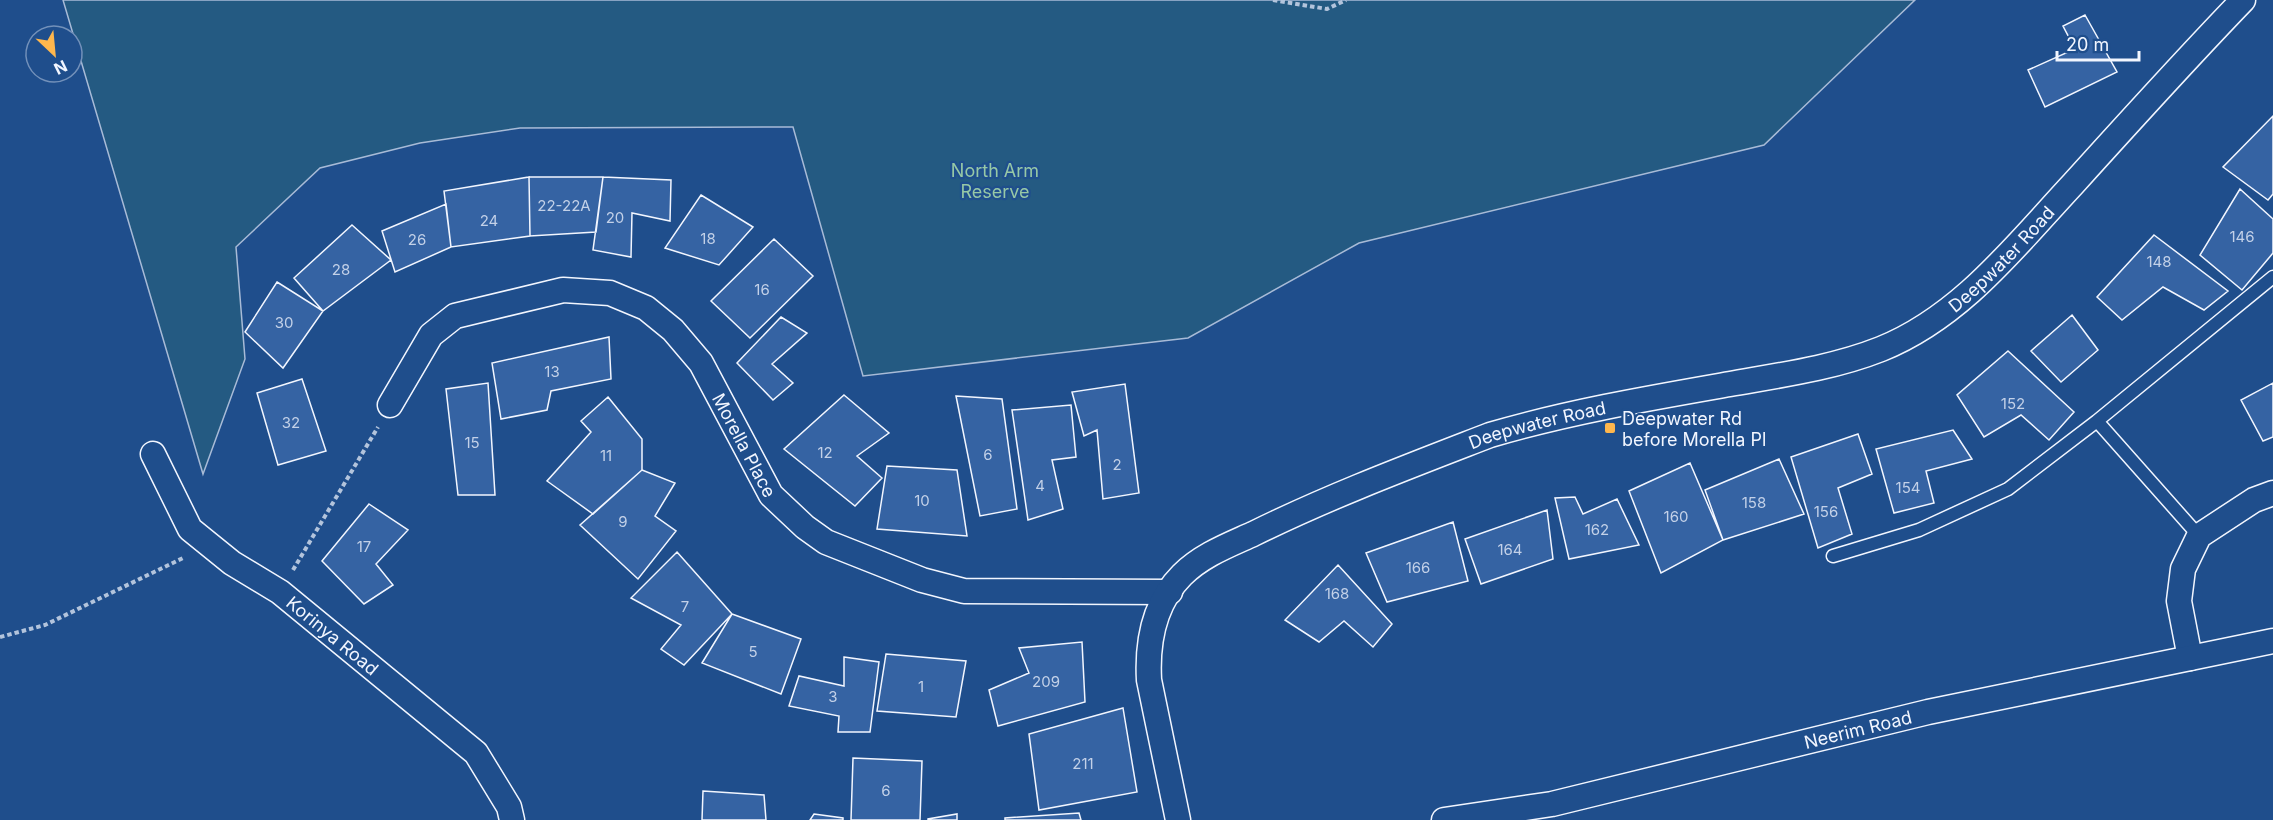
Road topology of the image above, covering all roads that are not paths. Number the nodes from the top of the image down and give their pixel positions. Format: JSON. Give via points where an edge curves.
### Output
{"nodes":[{"id":1,"x":2243,"y":0,"type":"edge"},
{"id":2,"x":2273,"y":277,"type":"edge"},
{"id":3,"x":390,"y":405,"type":"road end"},
{"id":4,"x":2097,"y":421,"type":"junction"},
{"id":5,"x":153,"y":454,"type":"dead end"},
{"id":6,"x":2273,"y":493,"type":"edge"},
{"id":7,"x":2199,"y":536,"type":"junction"},
{"id":8,"x":1833,"y":556,"type":"dead end"},
{"id":9,"x":1170,"y":592,"type":"junction"},
{"id":10,"x":2273,"y":641,"type":"edge"},
{"id":11,"x":2190,"y":658,"type":"junction"},
{"id":12,"x":512,"y":820,"type":"edge"},
{"id":13,"x":1178,"y":820,"type":"edge"},
{"id":14,"x":1444,"y":820,"type":"edge"}],
"edges":[{"from":1,"to":9,"type":"street","name":"Deepwater Road","via":[[2004,258],[1953,308],[1926,326],[1882,349],[1824,366],[1652,398],[1490,435],[1286,518],[1215,552],[1182,575]]},
{"from":2,"to":4,"type":"lane"},
{"from":3,"to":9,"type":"street","name":"Morella Place","via":[[431,335],[455,316],[563,290],[610,293],[646,308],[673,330],[701,363],[771,495],[826,542],[921,580],[964,591]]},
{"from":4,"to":7,"type":"lane"},
{"from":4,"to":8,"type":"lane","via":[[2008,489],[1919,530]]},
{"from":5,"to":12,"type":"street","name":"Korinya Road","via":[[190,529],[232,563],[280,592],[476,753],[509,807]]},
{"from":6,"to":7,"type":"street","via":[[2254,500]]},
{"from":7,"to":11,"type":"street","via":[[2183,568],[2179,601]]},
{"from":9,"to":13,"type":"street","name":"Deepwater Road","via":[[1150,635],[1148,657],[1149,680]]},
{"from":10,"to":11,"type":"street","name":"Neerim Road"},
{"from":11,"to":14,"type":"street","name":"Neerim Road","via":[[1928,712],[1552,804]]}]}
